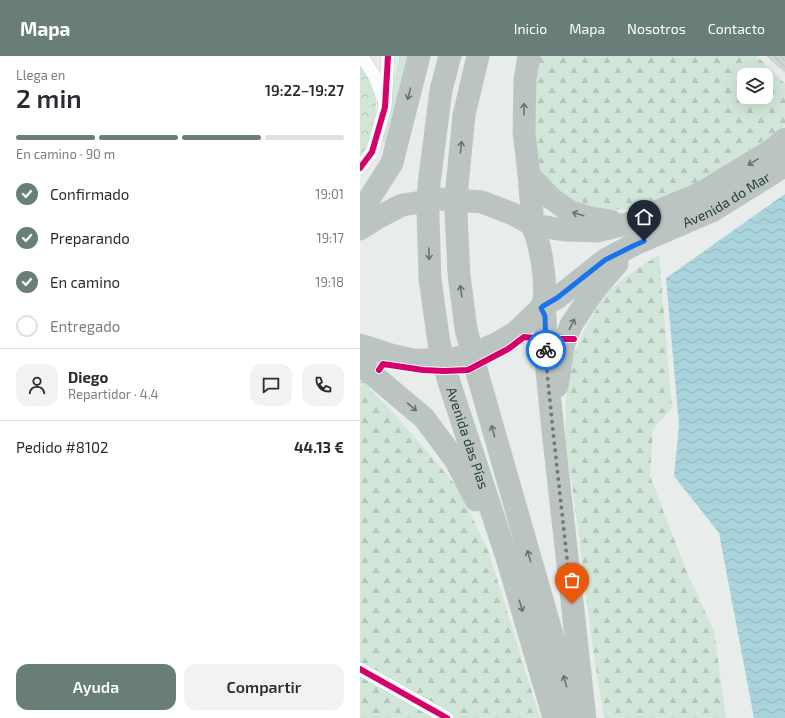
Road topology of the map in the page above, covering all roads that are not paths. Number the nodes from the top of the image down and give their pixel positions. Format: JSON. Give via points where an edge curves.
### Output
{"nodes":[{"id":1,"x":362,"y":56,"type":"edge"},
{"id":2,"x":388,"y":56,"type":"edge"},
{"id":3,"x":419,"y":56,"type":"edge"},
{"id":4,"x":450,"y":56,"type":"edge"},
{"id":5,"x":478,"y":56,"type":"edge"},
{"id":6,"x":529,"y":56,"type":"edge"},
{"id":7,"x":385,"y":107,"type":"junction"},
{"id":8,"x":785,"y":139,"type":"edge"},
{"id":9,"x":785,"y":164,"type":"edge"},
{"id":10,"x":360,"y":168,"type":"edge"},
{"id":11,"x":529,"y":174,"type":"junction"},
{"id":12,"x":360,"y":213,"type":"edge"},
{"id":13,"x":630,"y":223,"type":"junction"},
{"id":14,"x":532,"y":225,"type":"junction"},
{"id":15,"x":360,"y":229,"type":"edge"},
{"id":16,"x":655,"y":236,"type":"junction"},
{"id":17,"x":542,"y":307,"type":"junction"},
{"id":18,"x":360,"y":345,"type":"edge"},
{"id":19,"x":360,"y":364,"type":"edge"},
{"id":20,"x":553,"y":431,"type":"junction"},
{"id":21,"x":508,"y":560,"type":"junction"},
{"id":22,"x":360,"y":669,"type":"edge"},
{"id":23,"x":447,"y":718,"type":"edge"},
{"id":24,"x":554,"y":718,"type":"edge"},
{"id":25,"x":576,"y":718,"type":"edge"},
{"id":26,"x":585,"y":718,"type":"edge"}],
"edges":[{"from":1,"to":7,"type":"street","via":[[375,77]]},
{"from":2,"to":7,"type":"street"},
{"from":3,"to":12,"type":"highway","one_way":true,"via":[[392,163]]},
{"from":4,"to":21,"type":"highway","name":"Avenida das Pías","one_way":true,"bridge":true,"via":[[441,90],[429,184],[430,279],[439,343],[449,382]]},
{"from":25,"to":5,"type":"highway","name":"Avenida das Pías","one_way":true,"bridge":true,"via":[[466,330],[458,275],[457,186],[464,115]]},
{"from":11,"to":6,"type":"highway","one_way":true,"via":[[524,132],[524,79]]},
{"from":7,"to":10,"type":"street","via":[[372,152]]},
{"from":8,"to":13,"type":"highway","name":"Avenida do Mar","one_way":true,"via":[[701,193]]},
{"from":9,"to":16,"type":"highway","name":"Avenida do Mar","via":[[712,211]]},
{"from":13,"to":11,"type":"highway","one_way":true,"via":[[591,218],[571,212],[552,199]]},
{"from":11,"to":14,"type":"highway"},
{"from":13,"to":14,"type":"highway","name":"Avenida do Mar","via":[[597,231],[564,230]]},
{"from":14,"to":15,"type":"highway","via":[[513,214],[482,202],[441,199],[402,206]]},
{"from":14,"to":17,"type":"highway","via":[[543,264],[545,294]]},
{"from":16,"to":17,"type":"highway","name":"Avenida do Mar","via":[[605,260]]},
{"from":20,"to":16,"type":"highway","one_way":true,"via":[[557,383],[564,343],[571,324],[595,289],[619,261]]},
{"from":17,"to":18,"type":"highway","name":"Avenida do Mar","via":[[515,333],[496,344],[457,358],[414,360]]},
{"from":17,"to":20,"type":"highway","via":[[545,316]]},
{"from":19,"to":21,"type":"highway","one_way":true,"via":[[424,418],[456,461]]},
{"from":20,"to":26,"type":"highway"},
{"from":21,"to":24,"type":"highway","name":"Avenida das Pías","one_way":true},
{"from":22,"to":23,"type":"street"}]}
